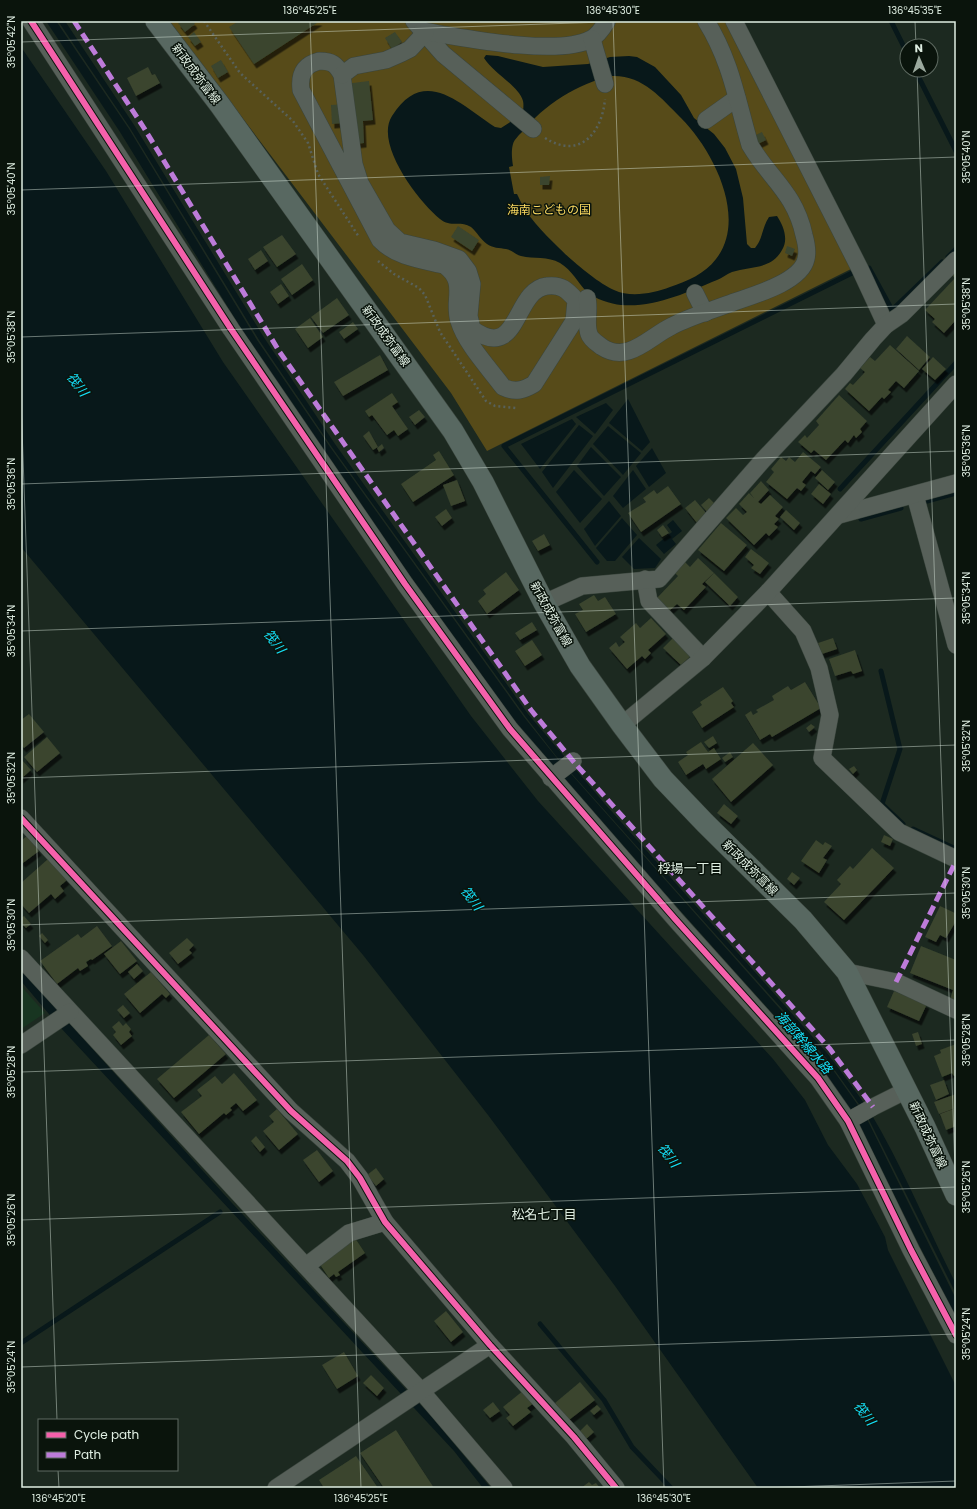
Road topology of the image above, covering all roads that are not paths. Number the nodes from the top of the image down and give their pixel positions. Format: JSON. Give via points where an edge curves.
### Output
{"nodes":[{"id":1,"x":31,"y":21,"type":"edge"},
{"id":2,"x":156,"y":21,"type":"edge"},
{"id":3,"x":607,"y":21,"type":"edge"},
{"id":4,"x":706,"y":21,"type":"edge"},
{"id":5,"x":734,"y":21,"type":"edge"},
{"id":6,"x":420,"y":28,"type":"edge"},
{"id":7,"x":592,"y":39,"type":"junction"},
{"id":8,"x":342,"y":75,"type":"junction"},
{"id":9,"x":605,"y":84,"type":"road end"},
{"id":10,"x":737,"y":98,"type":"junction"},
{"id":11,"x":706,"y":120,"type":"dead end"},
{"id":12,"x":533,"y":129,"type":"road end"},
{"id":13,"x":956,"y":260,"type":"edge"},
{"id":14,"x":695,"y":293,"type":"dead end"},
{"id":15,"x":587,"y":298,"type":"dead end"},
{"id":16,"x":705,"y":313,"type":"junction"},
{"id":17,"x":886,"y":326,"type":"junction"},
{"id":18,"x":956,"y":384,"type":"edge"},
{"id":19,"x":956,"y":483,"type":"edge"},
{"id":20,"x":915,"y":494,"type":"junction"},
{"id":21,"x":839,"y":515,"type":"junction"},
{"id":22,"x":645,"y":580,"type":"junction"},
{"id":23,"x":768,"y":592,"type":"junction"},
{"id":24,"x":544,"y":603,"type":"junction"},
{"id":25,"x":956,"y":646,"type":"edge"},
{"id":26,"x":703,"y":658,"type":"junction"},
{"id":27,"x":622,"y":725,"type":"junction"},
{"id":28,"x":572,"y":762,"type":"dead end"},
{"id":29,"x":553,"y":777,"type":"junction"},
{"id":30,"x":21,"y":818,"type":"edge"},
{"id":31,"x":956,"y":859,"type":"edge"},
{"id":32,"x":21,"y":958,"type":"edge"},
{"id":33,"x":847,"y":972,"type":"junction"},
{"id":34,"x":956,"y":1010,"type":"edge"},
{"id":35,"x":64,"y":1016,"type":"junction"},
{"id":36,"x":21,"y":1045,"type":"edge"},
{"id":37,"x":907,"y":1090,"type":"junction"},
{"id":38,"x":850,"y":1120,"type":"junction"},
{"id":39,"x":956,"y":1195,"type":"edge"},
{"id":40,"x":385,"y":1222,"type":"junction"},
{"id":41,"x":306,"y":1266,"type":"junction"},
{"id":42,"x":956,"y":1335,"type":"edge"},
{"id":43,"x":490,"y":1345,"type":"junction"},
{"id":44,"x":414,"y":1397,"type":"junction"},
{"id":45,"x":276,"y":1488,"type":"edge"},
{"id":46,"x":504,"y":1488,"type":"edge"},
{"id":47,"x":616,"y":1488,"type":"edge"}],
"edges":[{"from":1,"to":29,"type":"street","via":[[231,329],[400,578],[510,729]]},
{"from":2,"to":24,"type":"main road","name":"新政成弥富線","via":[[225,112],[454,431],[483,482]]},
{"from":3,"to":7,"type":"street"},
{"from":4,"to":10,"type":"street","via":[[730,68]]},
{"from":5,"to":17,"type":"street","via":[[860,269]]},
{"from":6,"to":7,"type":"street","via":[[466,38],[522,45],[569,45]]},
{"from":6,"to":8,"type":"street","via":[[410,49],[386,60],[354,66]]},
{"from":6,"to":12,"type":"street","via":[[443,54]]},
{"from":7,"to":9,"type":"street"},
{"from":8,"to":8,"type":"street","via":[[354,164],[360,183],[387,230],[400,242],[459,259],[468,271],[472,284],[469,316],[472,329],[482,336],[493,339],[503,336],[510,330],[532,294],[542,286],[555,285],[566,289],[576,300],[574,321],[534,384],[525,389],[510,391],[503,387],[463,332],[457,314],[459,287],[450,269],[444,265],[398,253],[380,240],[301,90],[303,71],[310,64],[330,61]]},
{"from":10,"to":11,"type":"street"},
{"from":10,"to":16,"type":"street","via":[[750,145],[795,207],[807,246],[806,258],[802,270],[779,284]]},
{"from":13,"to":17,"type":"street","via":[[902,314]]},
{"from":14,"to":16,"type":"street"},
{"from":15,"to":16,"type":"street","via":[[589,334],[594,342],[610,352],[635,349],[671,326]]},
{"from":17,"to":22,"type":"street","via":[[763,460],[659,579]]},
{"from":18,"to":21,"type":"street"},
{"from":19,"to":20,"type":"street"},
{"from":20,"to":21,"type":"street"},
{"from":20,"to":25,"type":"street"},
{"from":21,"to":23,"type":"street"},
{"from":22,"to":24,"type":"street","via":[[582,586]]},
{"from":22,"to":26,"type":"street","via":[[649,601]]},
{"from":23,"to":26,"type":"street"},
{"from":23,"to":31,"type":"street","via":[[803,631],[819,668],[830,716],[822,758],[899,832]]},
{"from":24,"to":27,"type":"main road","name":"新政成弥富線","via":[[580,666]]},
{"from":26,"to":27,"type":"street"},
{"from":27,"to":33,"type":"main road","name":"新政成弥富線","via":[[664,778],[710,828],[803,920]]},
{"from":28,"to":29,"type":"street"},
{"from":29,"to":38,"type":"street","via":[[818,1078]]},
{"from":30,"to":40,"type":"street","via":[[291,1111],[347,1162],[360,1178]]},
{"from":32,"to":35,"type":"street"},
{"from":33,"to":34,"type":"street","via":[[896,982]]},
{"from":33,"to":37,"type":"main road","name":"新政成弥富線"},
{"from":35,"to":36,"type":"street"},
{"from":35,"to":41,"type":"street"},
{"from":37,"to":38,"type":"street"},
{"from":37,"to":39,"type":"main road","name":"新政成弥富線"},
{"from":38,"to":42,"type":"street","via":[[911,1250]]},
{"from":40,"to":41,"type":"street","via":[[349,1233]]},
{"from":40,"to":43,"type":"street"},
{"from":41,"to":44,"type":"street"},
{"from":43,"to":44,"type":"street"},
{"from":43,"to":47,"type":"street"},
{"from":44,"to":45,"type":"street"},
{"from":44,"to":46,"type":"street"}]}
